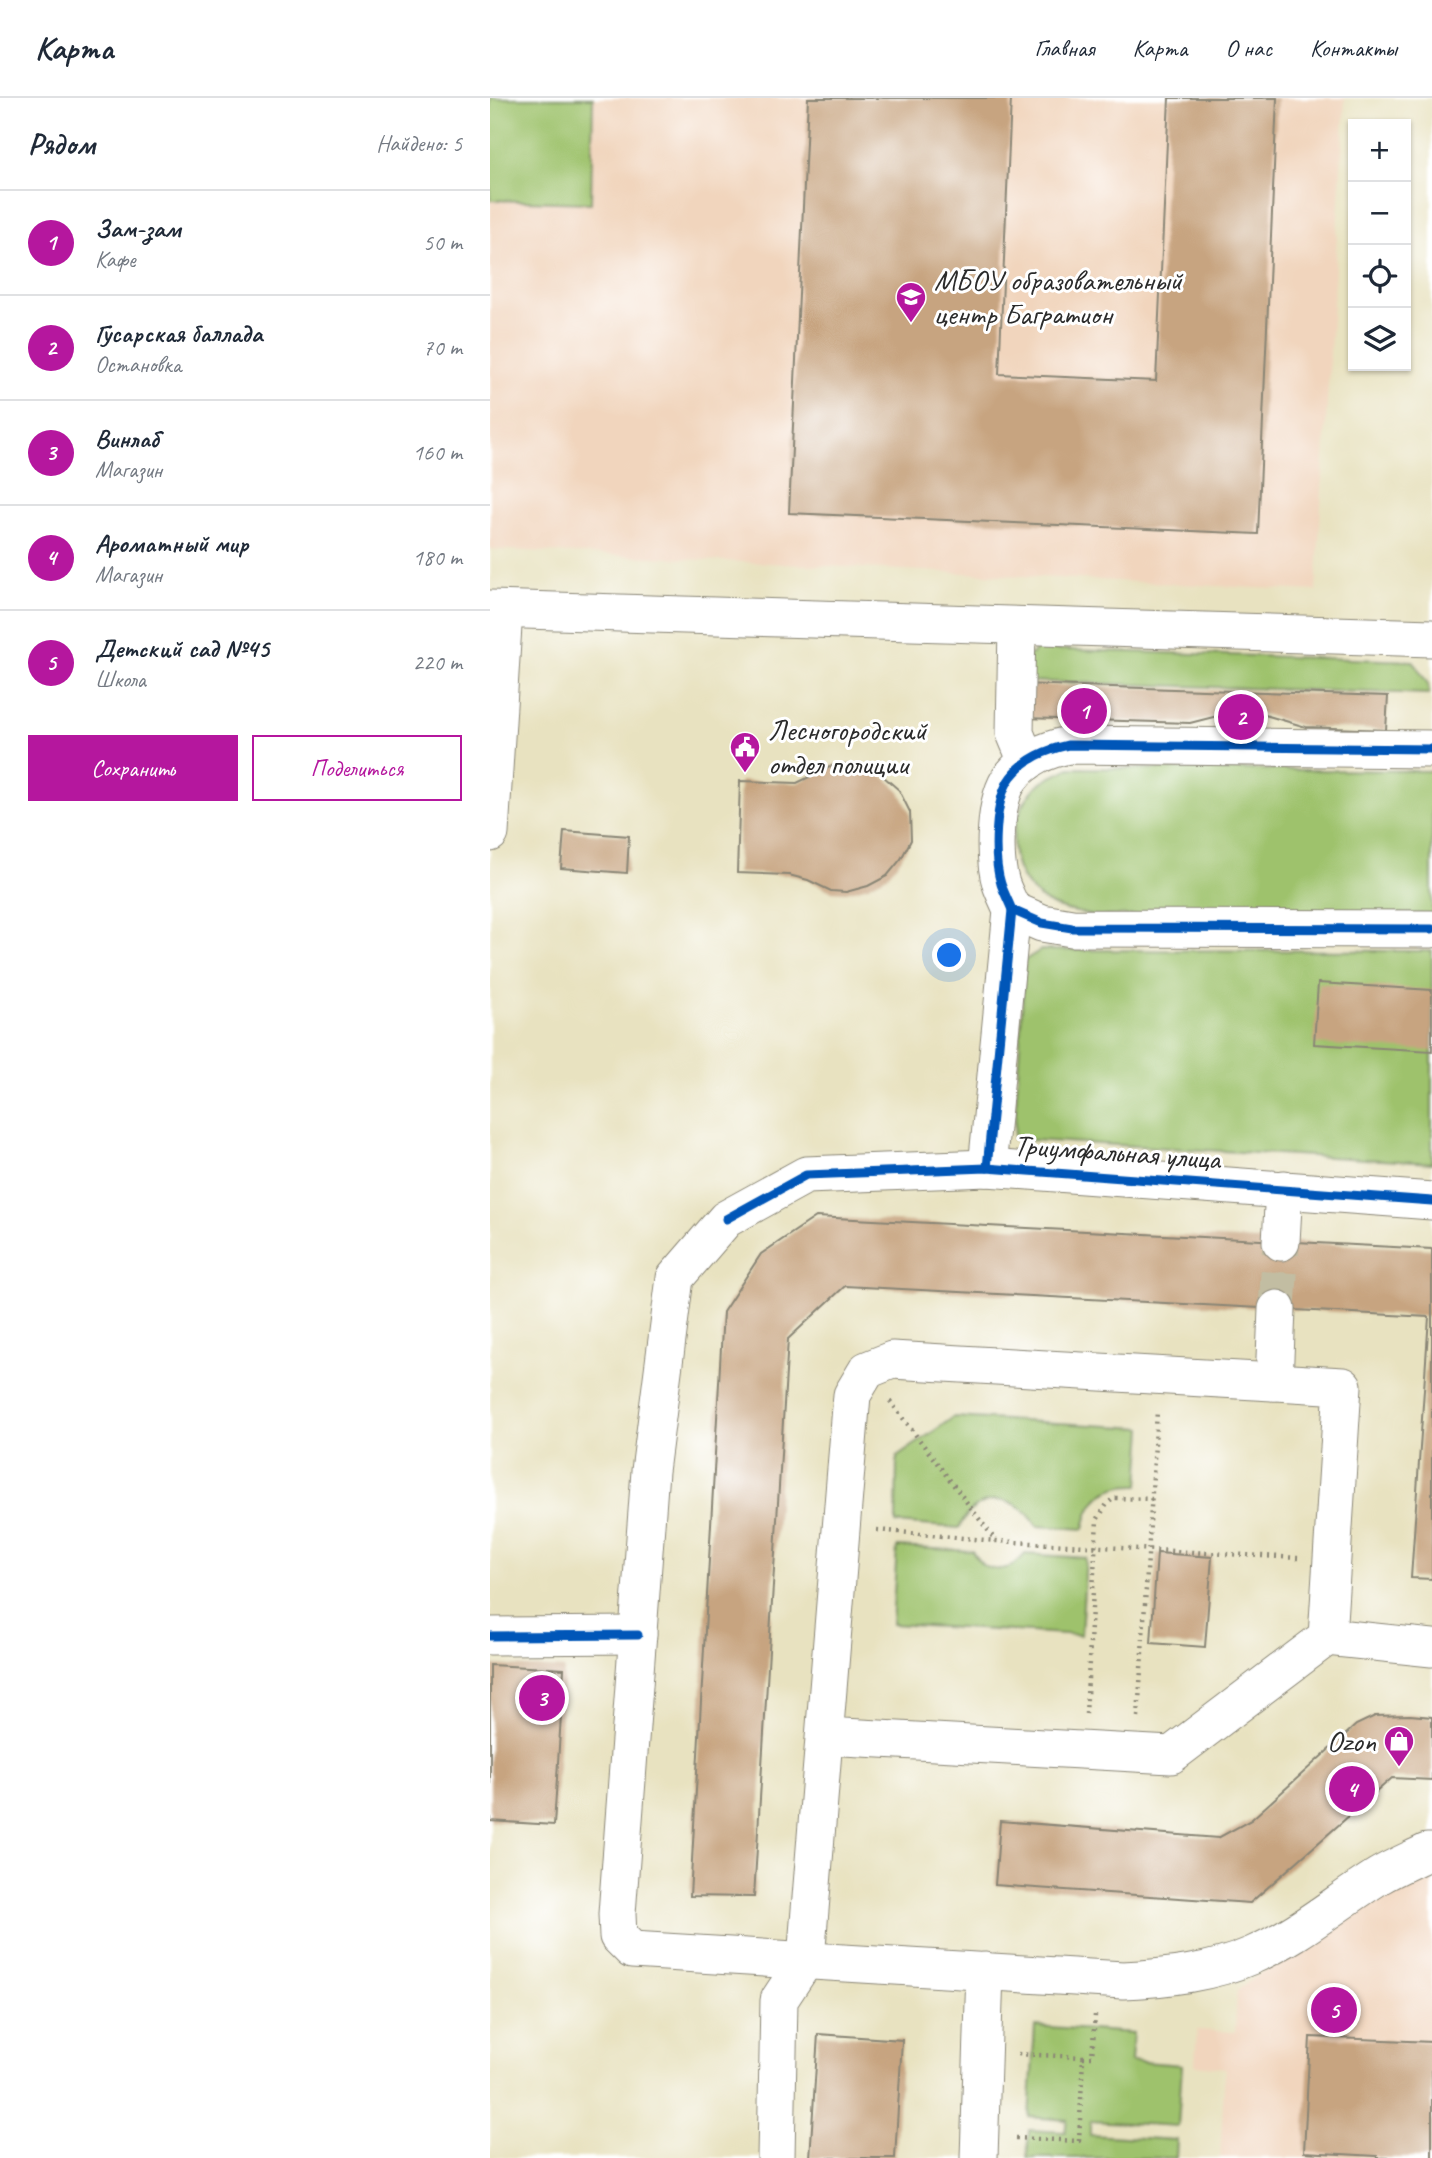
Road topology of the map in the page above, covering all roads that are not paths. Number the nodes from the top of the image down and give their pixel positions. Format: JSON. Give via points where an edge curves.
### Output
{"nodes":[{"id":1,"x":497,"y":610,"type":"edge"},
{"id":2,"x":1017,"y":626,"type":"junction"},
{"id":3,"x":1432,"y":638,"type":"edge"},
{"id":4,"x":1432,"y":749,"type":"edge"},
{"id":5,"x":1027,"y":762,"type":"junction"},
{"id":6,"x":490,"y":833,"type":"edge"},
{"id":7,"x":1012,"y":910,"type":"junction"},
{"id":8,"x":1432,"y":929,"type":"edge"},
{"id":9,"x":988,"y":1168,"type":"junction"},
{"id":10,"x":1284,"y":1189,"type":"junction"},
{"id":11,"x":1432,"y":1201,"type":"edge"},
{"id":12,"x":1281,"y":1242,"type":"tunnel mouth"},
{"id":13,"x":1277,"y":1309,"type":"tunnel mouth"},
{"id":14,"x":1274,"y":1382,"type":"junction"},
{"id":15,"x":638,"y":1635,"type":"junction"},
{"id":16,"x":490,"y":1636,"type":"edge"},
{"id":17,"x":1327,"y":1637,"type":"junction"},
{"id":18,"x":1432,"y":1648,"type":"edge"},
{"id":19,"x":825,"y":1736,"type":"junction"},
{"id":20,"x":1432,"y":1852,"type":"edge"},
{"id":21,"x":806,"y":1959,"type":"junction"},
{"id":22,"x":985,"y":1971,"type":"junction"},
{"id":23,"x":979,"y":2147,"type":"edge"},
{"id":24,"x":776,"y":2158,"type":"edge"}],
"edges":[{"from":1,"to":2,"type":"street"},
{"from":1,"to":6,"type":"street"},
{"from":2,"to":3,"type":"street"},
{"from":2,"to":5,"type":"street","via":[[1015,733]]},
{"from":4,"to":5,"type":"street","via":[[1068,745],[1046,750]]},
{"from":5,"to":7,"type":"street","via":[[1010,778],[1001,796],[998,825],[1001,884]]},
{"from":7,"to":8,"type":"street","via":[[1041,923],[1072,928]]},
{"from":7,"to":9,"type":"street"},
{"from":9,"to":10,"type":"street","name":"Триумфальная улица"},
{"from":9,"to":15,"type":"street","name":"Триумфальная улица","via":[[807,1175],[726,1220],[675,1278],[650,1471]]},
{"from":10,"to":11,"type":"street","name":"Триумфальная улица"},
{"from":10,"to":12,"type":"street"},
{"from":13,"to":14,"type":"street"},
{"from":14,"to":17,"type":"street","via":[[1343,1386]]},
{"from":14,"to":19,"type":"street","via":[[892,1360],[867,1370],[852,1395]]},
{"from":15,"to":16,"type":"street"},
{"from":15,"to":21,"type":"street","name":"Триумфальная улица","via":[[618,1936],[632,1950]]},
{"from":17,"to":18,"type":"street"},
{"from":17,"to":19,"type":"street","via":[[1171,1755]]},
{"from":19,"to":21,"type":"street"},
{"from":20,"to":22,"type":"street","name":"Триумфальная улица","via":[[1379,1876],[1318,1919],[1253,1955],[1206,1971],[1123,1980]]},
{"from":21,"to":22,"type":"street","name":"Триумфальная улица"},
{"from":21,"to":24,"type":"street","via":[[779,2000]]},
{"from":22,"to":23,"type":"street"}]}
